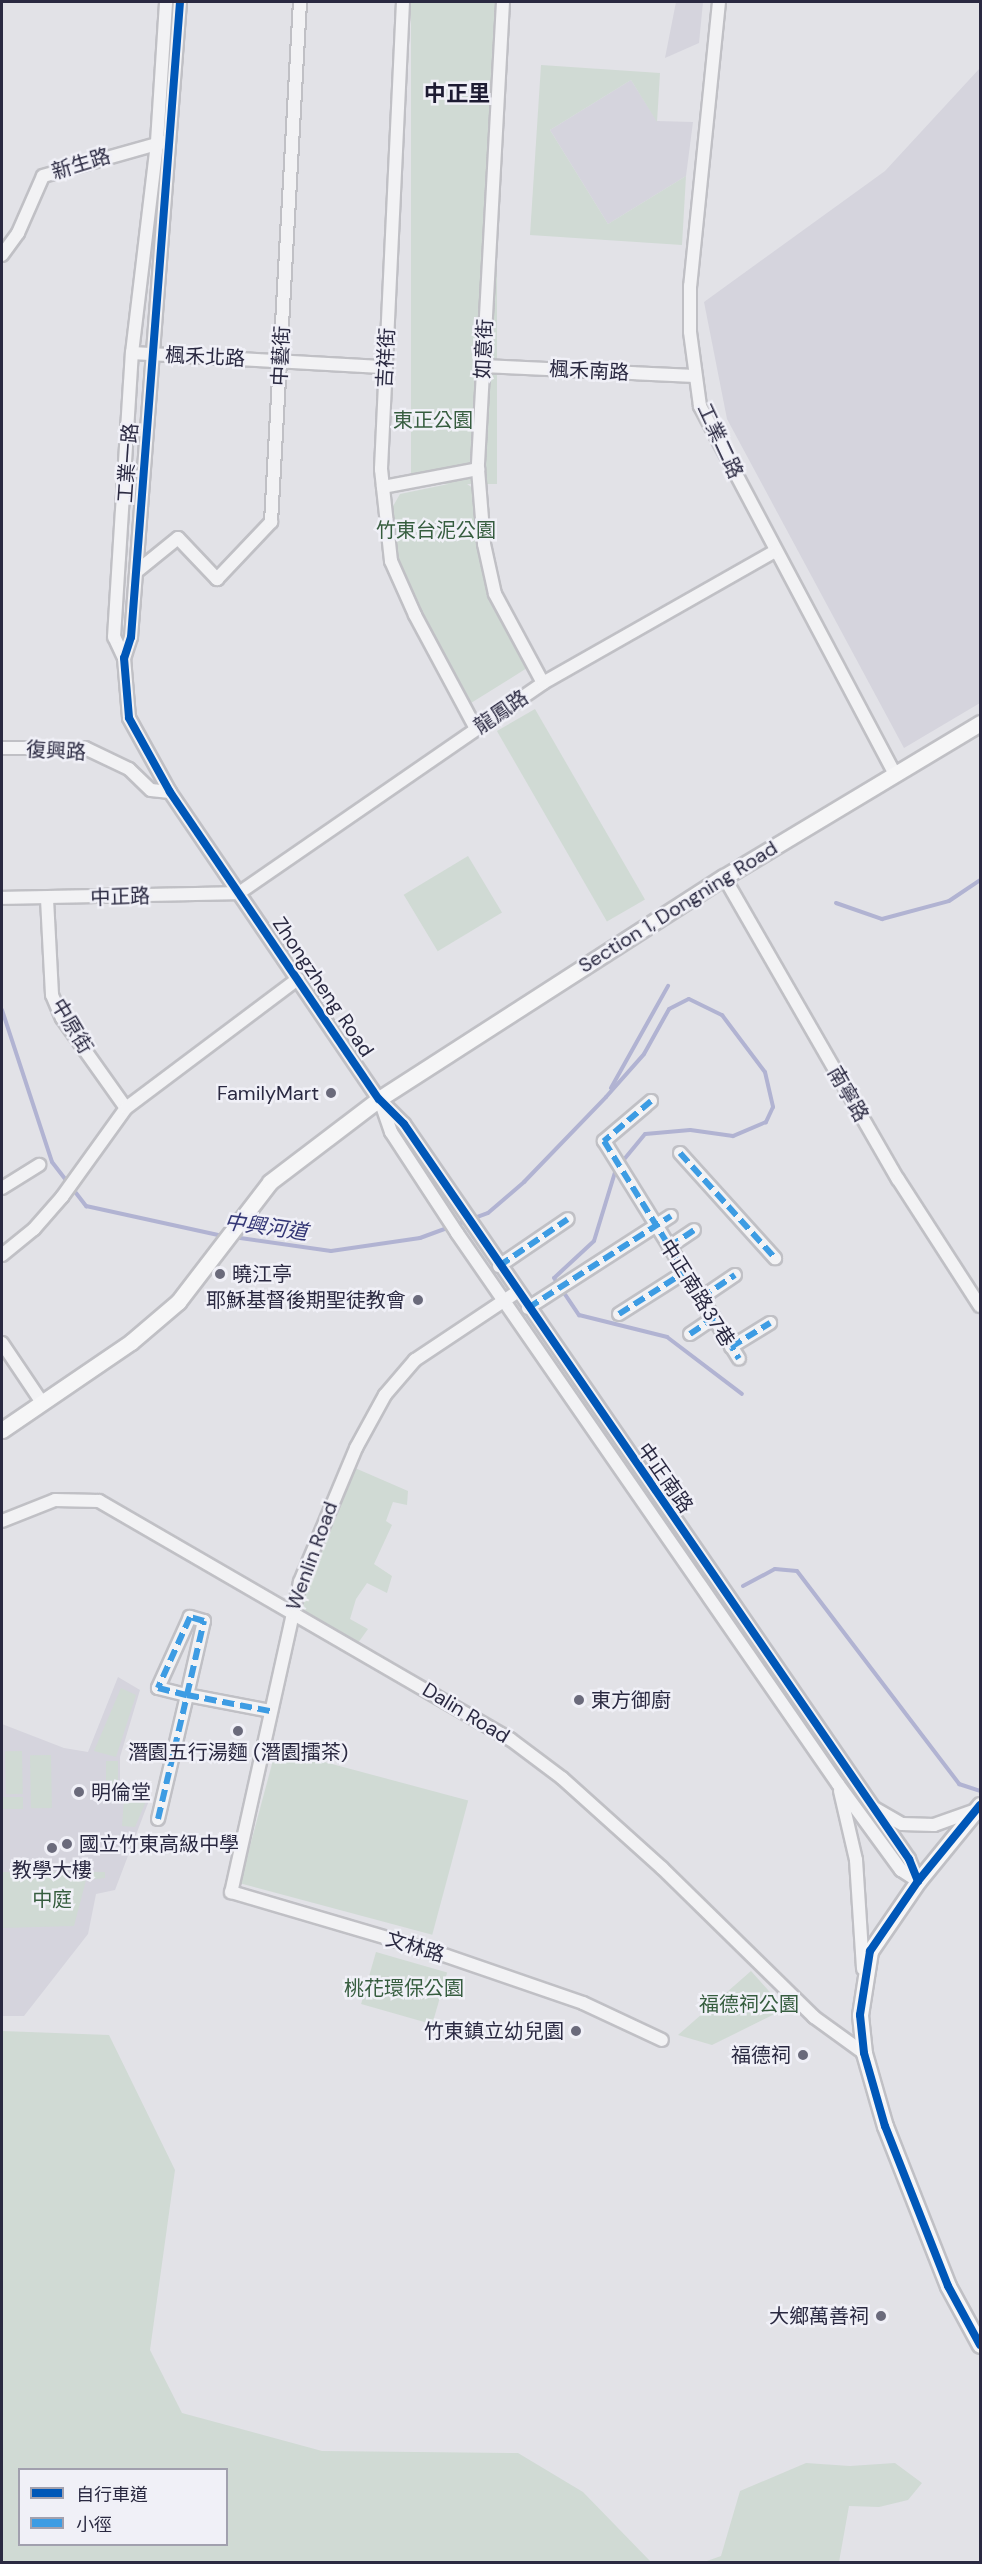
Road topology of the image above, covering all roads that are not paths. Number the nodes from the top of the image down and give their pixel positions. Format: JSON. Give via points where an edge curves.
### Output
{"nodes":[{"id":1,"x":300,"y":2,"type":"edge"},
{"id":2,"x":403,"y":2,"type":"edge"},
{"id":3,"x":503,"y":2,"type":"edge"},
{"id":4,"x":719,"y":2,"type":"edge"},
{"id":5,"x":166,"y":3,"type":"edge"},
{"id":6,"x":180,"y":4,"type":"edge"},
{"id":7,"x":157,"y":142,"type":"junction"},
{"id":8,"x":171,"y":143,"type":"junction"},
{"id":9,"x":2,"y":255,"type":"edge"},
{"id":10,"x":132,"y":353,"type":"junction"},
{"id":11,"x":152,"y":354,"type":"junction"},
{"id":12,"x":280,"y":361,"type":"junction"},
{"id":13,"x":483,"y":366,"type":"junction"},
{"id":14,"x":386,"y":368,"type":"junction"},
{"id":15,"x":695,"y":376,"type":"junction"},
{"id":16,"x":478,"y":469,"type":"junction"},
{"id":17,"x":383,"y":487,"type":"junction"},
{"id":18,"x":775,"y":551,"type":"junction"},
{"id":19,"x":136,"y":572,"type":"junction"},
{"id":20,"x":124,"y":658,"type":"junction"},
{"id":21,"x":543,"y":683,"type":"junction"},
{"id":22,"x":981,"y":723,"type":"edge"},
{"id":23,"x":476,"y":729,"type":"junction"},
{"id":24,"x":2,"y":748,"type":"edge"},
{"id":25,"x":894,"y":772,"type":"junction"},
{"id":26,"x":170,"y":792,"type":"junction"},
{"id":27,"x":724,"y":877,"type":"junction"},
{"id":28,"x":239,"y":893,"type":"junction"},
{"id":29,"x":2,"y":898,"type":"edge"},
{"id":30,"x":47,"y":899,"type":"junction"},
{"id":31,"x":298,"y":979,"type":"junction"},
{"id":32,"x":379,"y":1099,"type":"junction"},
{"id":33,"x":651,"y":1101,"type":"dead end"},
{"id":34,"x":126,"y":1108,"type":"junction"},
{"id":35,"x":680,"y":1153,"type":"dead end"},
{"id":36,"x":39,"y":1165,"type":"dead end"},
{"id":37,"x":2,"y":1188,"type":"edge"},
{"id":38,"x":671,"y":1216,"type":"dead end"},
{"id":39,"x":568,"y":1219,"type":"dead end"},
{"id":40,"x":656,"y":1226,"type":"junction"},
{"id":41,"x":694,"y":1230,"type":"dead end"},
{"id":42,"x":669,"y":1247,"type":"junction"},
{"id":43,"x":2,"y":1255,"type":"edge"},
{"id":44,"x":775,"y":1258,"type":"dead end"},
{"id":45,"x":499,"y":1266,"type":"junction"},
{"id":46,"x":685,"y":1272,"type":"junction"},
{"id":47,"x":735,"y":1275,"type":"dead end"},
{"id":48,"x":517,"y":1292,"type":"junction"},
{"id":49,"x":701,"y":1298,"type":"junction"},
{"id":50,"x":504,"y":1301,"type":"junction"},
{"id":51,"x":981,"y":1306,"type":"edge"},
{"id":52,"x":528,"y":1308,"type":"junction"},
{"id":53,"x":619,"y":1314,"type":"dead end"},
{"id":54,"x":714,"y":1318,"type":"junction"},
{"id":55,"x":770,"y":1323,"type":"dead end"},
{"id":56,"x":690,"y":1334,"type":"dead end"},
{"id":57,"x":2,"y":1343,"type":"edge"},
{"id":58,"x":731,"y":1347,"type":"junction"},
{"id":59,"x":739,"y":1359,"type":"dead end"},
{"id":60,"x":41,"y":1401,"type":"junction"},
{"id":61,"x":2,"y":1430,"type":"edge"},
{"id":62,"x":2,"y":1521,"type":"edge"},
{"id":63,"x":290,"y":1615,"type":"junction"},
{"id":64,"x":187,"y":1695,"type":"junction"},
{"id":65,"x":270,"y":1711,"type":"junction"},
{"id":66,"x":838,"y":1784,"type":"junction"},
{"id":67,"x":871,"y":1805,"type":"junction"},
{"id":68,"x":979,"y":1808,"type":"edge"},
{"id":69,"x":158,"y":1819,"type":"dead end"},
{"id":70,"x":918,"y":1881,"type":"junction"},
{"id":71,"x":864,"y":1980,"type":"junction"},
{"id":72,"x":662,"y":2040,"type":"dead end"},
{"id":73,"x":864,"y":2053,"type":"junction"},
{"id":74,"x":981,"y":2345,"type":"edge"}],
"edges":[{"from":1,"to":12,"type":"street","name":"中藝街"},
{"from":2,"to":14,"type":"street","name":"吉祥街"},
{"from":3,"to":13,"type":"street","name":"如意街"},
{"from":4,"to":15,"type":"street","name":"工業二路","via":[[690,286]]},
{"from":5,"to":6,"type":"street"},
{"from":5,"to":7,"type":"street","name":"工業一路"},
{"from":6,"to":8,"type":"street","name":"工業一路"},
{"from":7,"to":8,"type":"street","name":"新生路"},
{"from":7,"to":9,"type":"street","name":"新生路","via":[[43,176],[18,233]]},
{"from":7,"to":10,"type":"street","name":"工業一路"},
{"from":8,"to":11,"type":"street","name":"工業一路"},
{"from":10,"to":11,"type":"street","name":"楓禾北路"},
{"from":10,"to":20,"type":"street","name":"工業一路","via":[[114,637]]},
{"from":11,"to":12,"type":"street","name":"楓禾北路"},
{"from":11,"to":19,"type":"street","name":"工業一路"},
{"from":12,"to":14,"type":"street","name":"楓禾北路"},
{"from":12,"to":19,"type":"street","name":"中藝街","via":[[271,522],[217,579],[178,538]]},
{"from":13,"to":15,"type":"street","name":"楓禾南路"},
{"from":13,"to":16,"type":"street","name":"如意街"},
{"from":14,"to":17,"type":"street","name":"吉祥街"},
{"from":15,"to":18,"type":"street","name":"工業二路","via":[[700,406]]},
{"from":16,"to":17,"type":"street"},
{"from":16,"to":21,"type":"street","name":"如意街","via":[[484,544],[495,594]]},
{"from":17,"to":23,"type":"street","name":"吉祥街","via":[[391,561]]},
{"from":18,"to":21,"type":"street","name":"龍鳳路"},
{"from":18,"to":25,"type":"street","name":"工業二路"},
{"from":19,"to":20,"type":"street","name":"工業一路","via":[[131,637]]},
{"from":20,"to":26,"type":"street","name":"工業一路","via":[[129,718]]},
{"from":21,"to":23,"type":"street","name":"龍鳳路"},
{"from":22,"to":25,"type":"main road","name":"Section 1, Dongning Road"},
{"from":23,"to":28,"type":"street","name":"龍鳳路"},
{"from":24,"to":26,"type":"street","name":"復興路","via":[[85,748],[129,769],[151,790]]},
{"from":25,"to":27,"type":"main road","name":"Section 1, Dongning Road"},
{"from":26,"to":28,"type":"street","name":"工業一路"},
{"from":27,"to":32,"type":"main road","name":"Section 1, Dongning Road"},
{"from":27,"to":51,"type":"street","name":"南寧路","via":[[898,1179]]},
{"from":28,"to":30,"type":"street","name":"中正路"},
{"from":28,"to":31,"type":"street","name":"Zhongzheng Road"},
{"from":29,"to":30,"type":"street","name":"中正路"},
{"from":30,"to":34,"type":"street","name":"中原街","via":[[52,995],[62,1018]]},
{"from":31,"to":32,"type":"street","name":"Zhongzheng Road"},
{"from":31,"to":34,"type":"street"},
{"from":32,"to":45,"type":"street","name":"中正南路","via":[[404,1124]]},
{"from":32,"to":50,"type":"street","name":"中正南路","via":[[391,1132]]},
{"from":32,"to":60,"type":"main road","name":"Section 1, Dongning Road","via":[[270,1182],[178,1302],[131,1342]]},
{"from":33,"to":40,"type":"street","name":"中正南路37巷","via":[[604,1141]]},
{"from":34,"to":43,"type":"street","via":[[62,1197],[34,1229]]},
{"from":35,"to":44,"type":"street"},
{"from":36,"to":37,"type":"street"},
{"from":38,"to":40,"type":"street"},
{"from":39,"to":45,"type":"street"},
{"from":40,"to":42,"type":"street","name":"中正南路37巷"},
{"from":40,"to":52,"type":"street","name":"中正南路37巷"},
{"from":41,"to":42,"type":"street"},
{"from":42,"to":46,"type":"street","name":"中正南路37巷"},
{"from":45,"to":48,"type":"street","name":"中正南路"},
{"from":46,"to":49,"type":"street","name":"中正南路37巷"},
{"from":46,"to":53,"type":"street"},
{"from":47,"to":49,"type":"street"},
{"from":48,"to":50,"type":"street","name":"Wenlin Road"},
{"from":48,"to":52,"type":"street","name":"中正南路"},
{"from":49,"to":54,"type":"street","name":"中正南路37巷"},
{"from":50,"to":63,"type":"street","name":"Wenlin Road","via":[[415,1360],[385,1395],[329,1506]]},
{"from":50,"to":66,"type":"street","name":"中正南路"},
{"from":52,"to":67,"type":"street","name":"中正南路"},
{"from":54,"to":56,"type":"street"},
{"from":54,"to":58,"type":"street","name":"中正南路37巷"},
{"from":55,"to":58,"type":"street"},
{"from":57,"to":60,"type":"street"},
{"from":58,"to":59,"type":"street","name":"中正南路37巷"},
{"from":60,"to":61,"type":"main road","name":"Section 1, Dongning Road"},
{"from":62,"to":63,"type":"street","name":"Dalin Road","via":[[55,1500],[99,1501]]},
{"from":63,"to":65,"type":"street","name":"Wenlin Road"},
{"from":63,"to":73,"type":"street","name":"Dalin Road","via":[[432,1693],[537,1757],[662,1868],[814,2017]]},
{"from":64,"to":64,"type":"street","via":[[158,1688],[189,1617],[204,1621]]},
{"from":64,"to":65,"type":"street"},
{"from":64,"to":69,"type":"street"},
{"from":65,"to":72,"type":"street","name":"Wenlin Road","via":[[231,1892],[441,1954],[583,2003]]},
{"from":66,"to":70,"type":"street","name":"中正南路","via":[[901,1870]]},
{"from":66,"to":71,"type":"street","via":[[856,1860]]},
{"from":67,"to":68,"type":"street","via":[[902,1824],[934,1826]]},
{"from":67,"to":70,"type":"street","name":"中正南路","via":[[909,1859]]},
{"from":68,"to":70,"type":"main road"},
{"from":70,"to":71,"type":"main road","via":[[870,1951]]},
{"from":71,"to":73,"type":"main road","via":[[860,2015]]},
{"from":73,"to":74,"type":"main road","via":[[874,2095],[905,2181],[948,2286]]}]}
